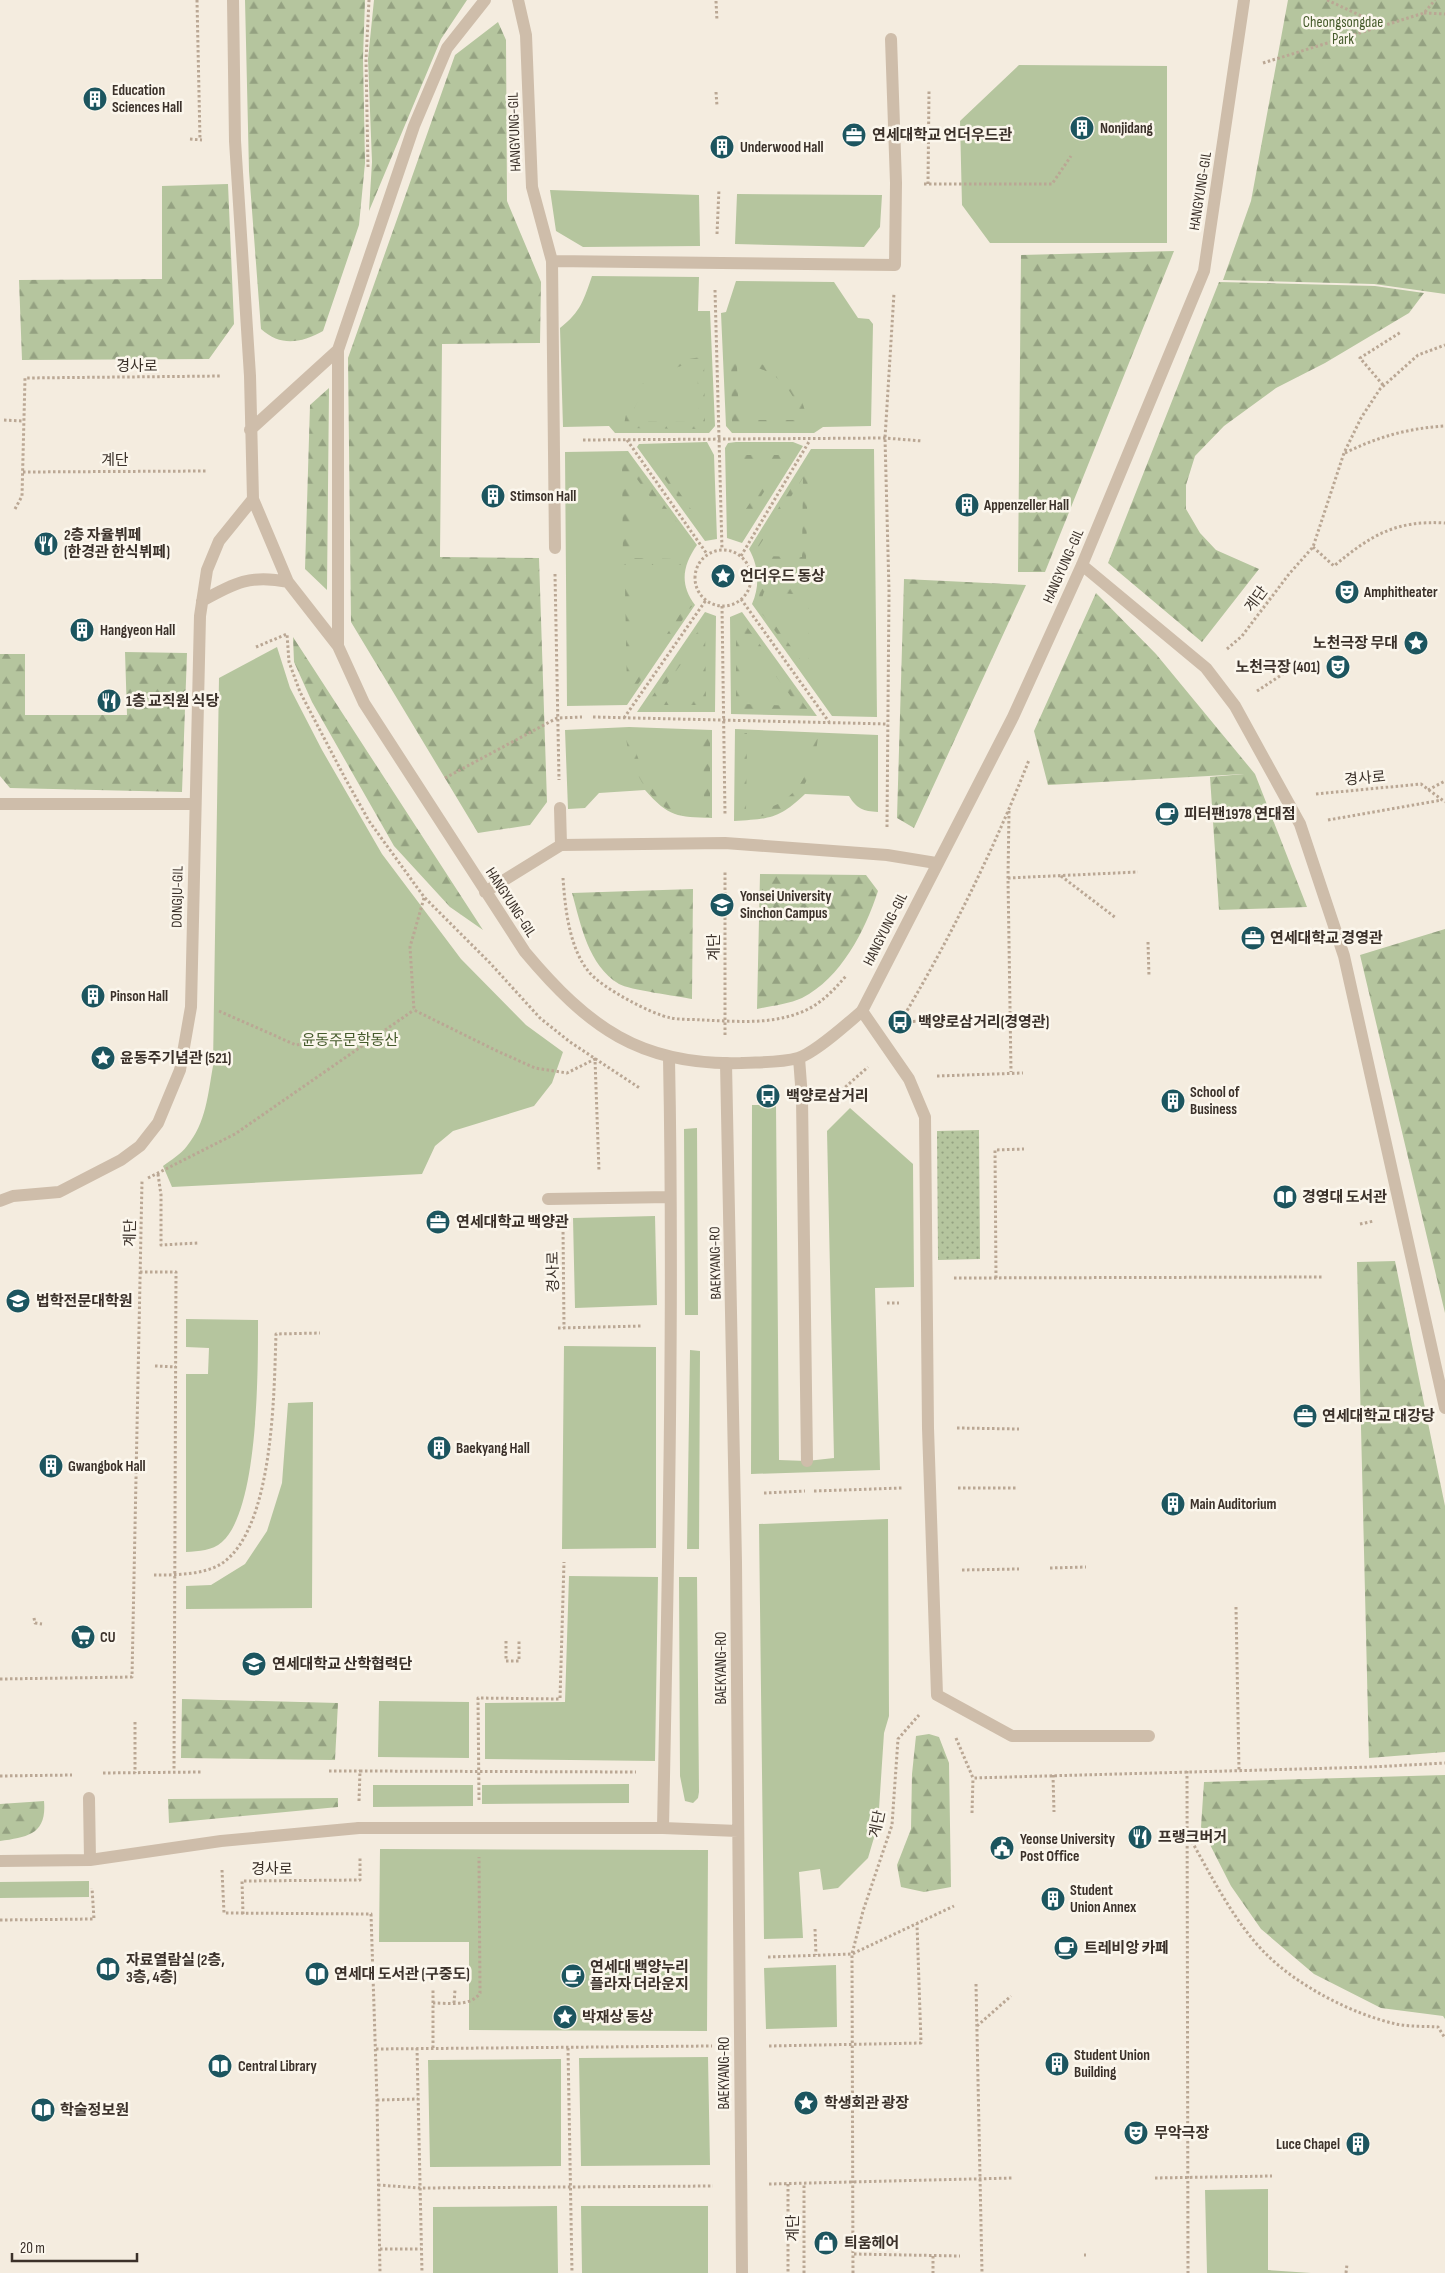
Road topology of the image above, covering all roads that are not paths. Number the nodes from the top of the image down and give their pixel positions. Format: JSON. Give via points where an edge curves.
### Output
{"nodes":[{"id":1,"x":233,"y":0,"type":"edge"},
{"id":2,"x":484,"y":0,"type":"edge"},
{"id":3,"x":518,"y":0,"type":"edge"},
{"id":4,"x":1244,"y":0,"type":"edge"},
{"id":5,"x":891,"y":39,"type":"dead end"},
{"id":6,"x":552,"y":261,"type":"junction"},
{"id":7,"x":338,"y":350,"type":"junction"},
{"id":8,"x":250,"y":430,"type":"junction"},
{"id":9,"x":253,"y":499,"type":"junction"},
{"id":10,"x":554,"y":548,"type":"road end"},
{"id":11,"x":1082,"y":565,"type":"junction"},
{"id":12,"x":288,"y":582,"type":"junction"},
{"id":13,"x":202,"y":601,"type":"junction"},
{"id":14,"x":338,"y":646,"type":"junction"},
{"id":15,"x":0,"y":804,"type":"edge"},
{"id":16,"x":195,"y":804,"type":"junction"},
{"id":17,"x":560,"y":808,"type":"dead end"},
{"id":18,"x":561,"y":845,"type":"junction"},
{"id":19,"x":936,"y":863,"type":"junction"},
{"id":20,"x":485,"y":892,"type":"junction"},
{"id":21,"x":862,"y":1011,"type":"junction"},
{"id":22,"x":669,"y":1058,"type":"junction"},
{"id":23,"x":799,"y":1058,"type":"junction"},
{"id":24,"x":726,"y":1063,"type":"junction"},
{"id":25,"x":670,"y":1197,"type":"junction"},
{"id":26,"x":548,"y":1199,"type":"dead end"},
{"id":27,"x":0,"y":1201,"type":"edge"},
{"id":28,"x":1445,"y":1408,"type":"edge"},
{"id":29,"x":807,"y":1461,"type":"dead end"},
{"id":30,"x":1149,"y":1736,"type":"dead end"},
{"id":31,"x":90,"y":1798,"type":"dead end"},
{"id":32,"x":663,"y":1828,"type":"junction"},
{"id":33,"x":738,"y":1831,"type":"junction"},
{"id":34,"x":90,"y":1860,"type":"junction"},
{"id":35,"x":0,"y":1861,"type":"edge"},
{"id":36,"x":742,"y":2273,"type":"edge"}],
"edges":[{"from":1,"to":8,"type":"street","via":[[235,141],[250,376]]},
{"from":2,"to":7,"type":"street","via":[[443,56],[414,126]]},
{"from":3,"to":6,"type":"street","name":"HANGYUNG-GIL","via":[[526,35],[532,187]]},
{"from":4,"to":11,"type":"street","name":"HANGYUNG-GIL","via":[[1204,271]]},
{"from":5,"to":6,"type":"street","via":[[895,265]]},
{"from":6,"to":10,"type":"street","name":"HANGYUNG-GIL"},
{"from":7,"to":8,"type":"street"},
{"from":7,"to":14,"type":"street"},
{"from":8,"to":9,"type":"street"},
{"from":9,"to":12,"type":"street","name":"HANGYUNG-GIL"},
{"from":9,"to":13,"type":"street","name":"DONGJU-GIL","via":[[219,541],[207,570]]},
{"from":11,"to":19,"type":"street","name":"HANGYUNG-GIL","via":[[1013,717]]},
{"from":11,"to":28,"type":"street","via":[[1206,668],[1234,706],[1300,824],[1344,956]]},
{"from":12,"to":13,"type":"street","via":[[258,578],[236,582]]},
{"from":12,"to":14,"type":"street","name":"HANGYUNG-GIL"},
{"from":13,"to":16,"type":"street","name":"DONGJU-GIL"},
{"from":14,"to":20,"type":"street","name":"HANGYUNG-GIL","via":[[364,703]]},
{"from":15,"to":16,"type":"street"},
{"from":16,"to":27,"type":"street","name":"DONGJU-GIL","via":[[190,1021],[180,1070],[158,1123],[140,1146],[122,1160],[59,1192],[13,1196]]},
{"from":17,"to":18,"type":"street"},
{"from":18,"to":19,"type":"street","via":[[725,843],[887,854]]},
{"from":18,"to":20,"type":"street"},
{"from":19,"to":21,"type":"street","name":"HANGYUNG-GIL"},
{"from":20,"to":22,"type":"street","name":"HANGYUNG-GIL","via":[[525,952],[551,983],[588,1017],[630,1044]]},
{"from":21,"to":23,"type":"street","name":"HANGYUNG-GIL","via":[[837,1033]]},
{"from":21,"to":30,"type":"street","via":[[909,1079],[925,1117],[928,1428],[937,1695],[1012,1736]]},
{"from":22,"to":24,"type":"street","name":"HANGYUNG-GIL"},
{"from":22,"to":25,"type":"street"},
{"from":23,"to":24,"type":"street","name":"HANGYUNG-GIL"},
{"from":23,"to":29,"type":"street"},
{"from":24,"to":33,"type":"street","name":"BAEKYANG-RO"},
{"from":25,"to":26,"type":"street"},
{"from":25,"to":32,"type":"street","via":[[670,1541]]},
{"from":31,"to":34,"type":"street"},
{"from":32,"to":33,"type":"street"},
{"from":32,"to":34,"type":"street","via":[[359,1828],[221,1841]]},
{"from":33,"to":36,"type":"street","name":"BAEKYANG-RO"},
{"from":34,"to":35,"type":"street"}]}
